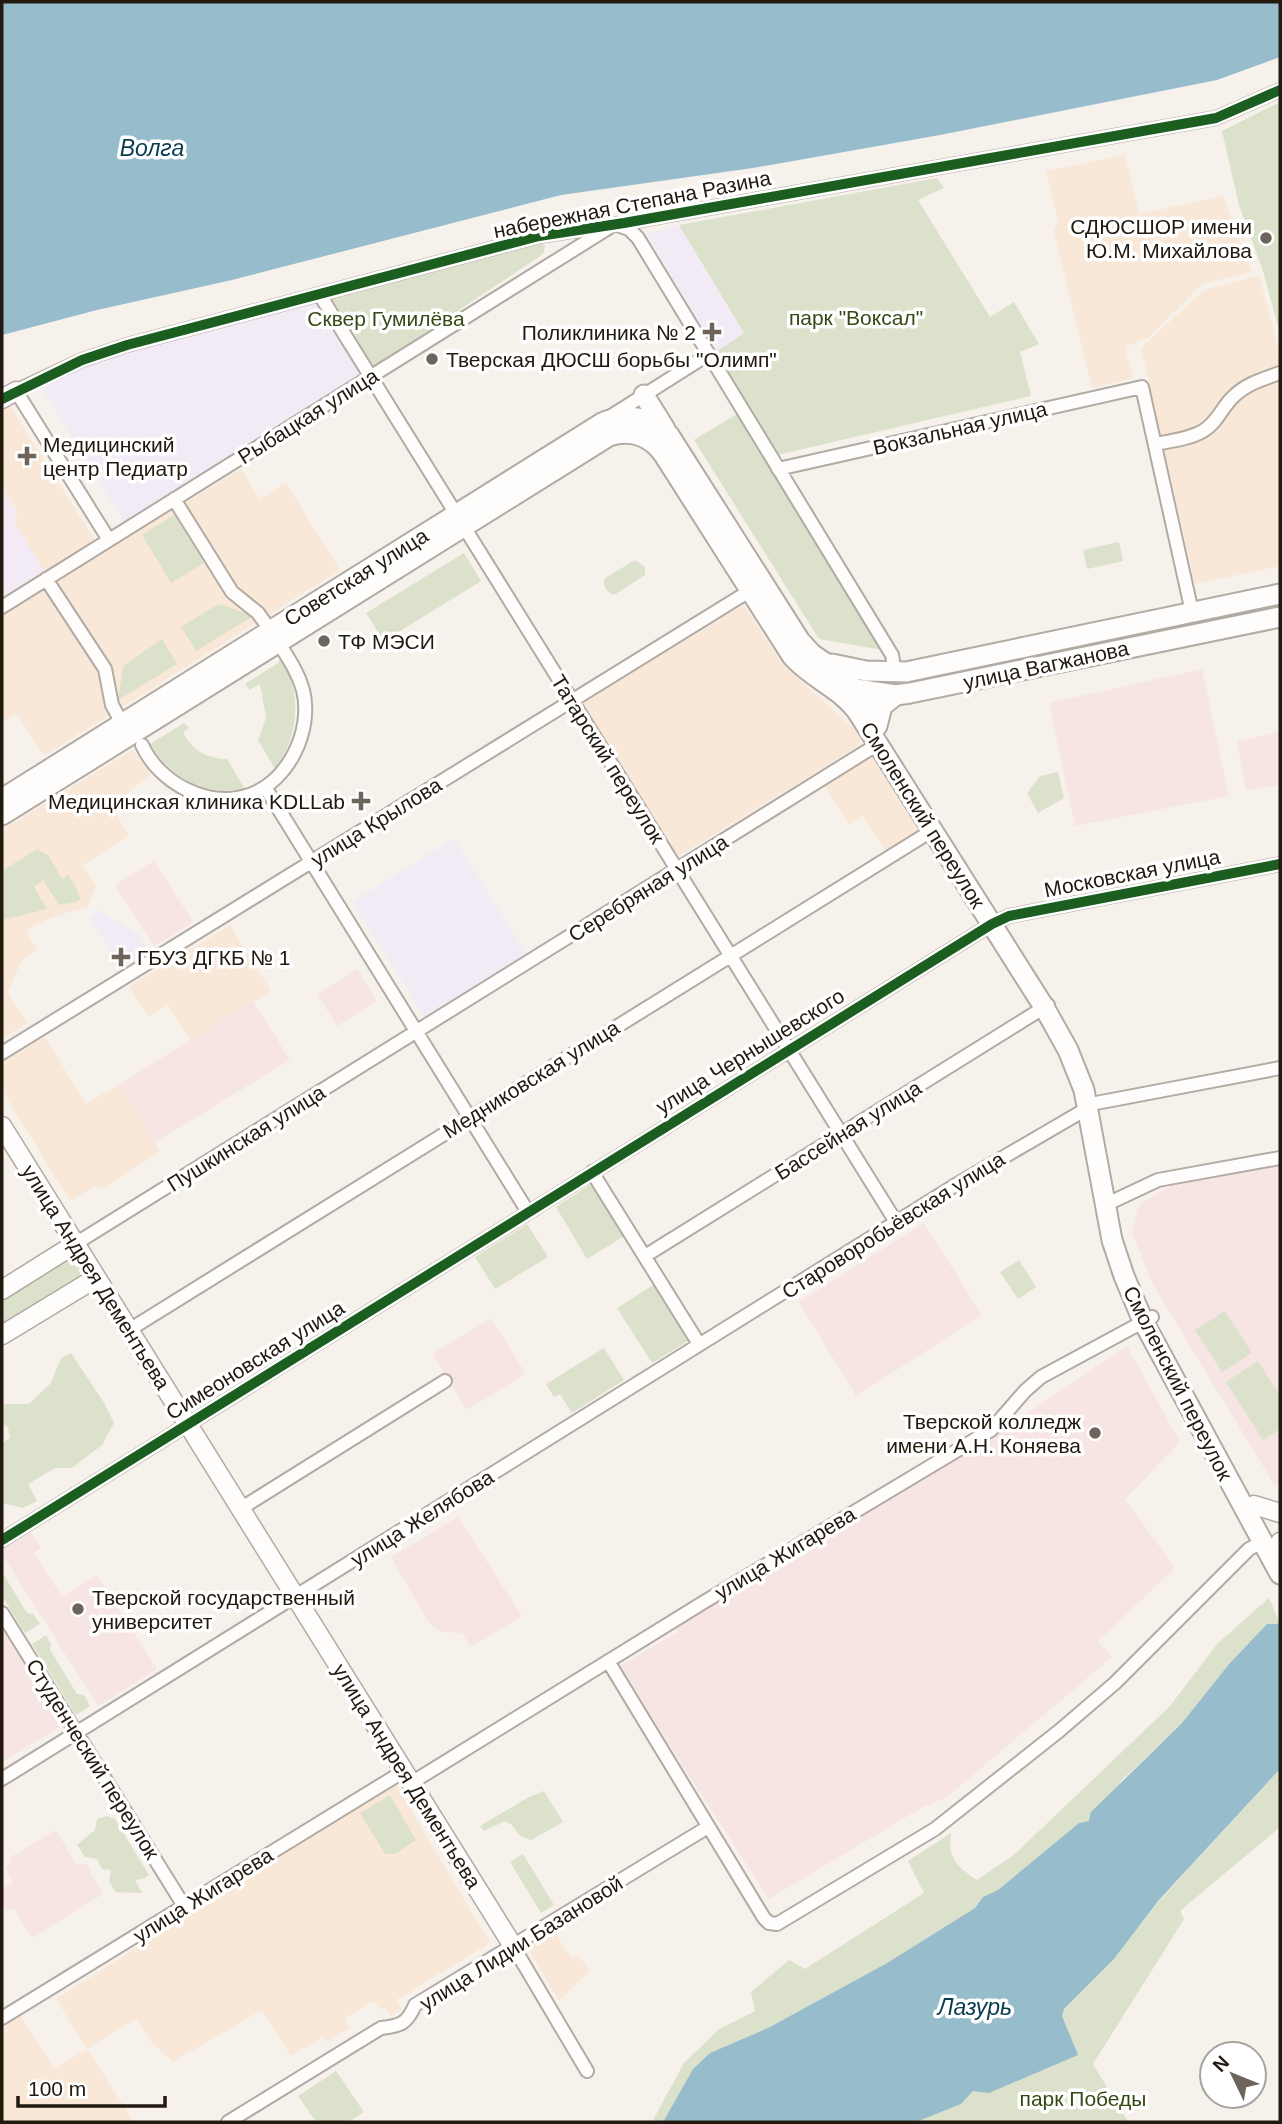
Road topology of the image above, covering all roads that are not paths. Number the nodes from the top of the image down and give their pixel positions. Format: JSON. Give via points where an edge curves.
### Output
{"nodes":[{"id":1,"x":1280,"y":90,"type":"edge"},
{"id":2,"x":613,"y":224,"type":"junction"},
{"id":3,"x":320,"y":295,"type":"junction"},
{"id":4,"x":709,"y":354,"type":"junction"},
{"id":5,"x":1280,"y":373,"type":"edge"},
{"id":6,"x":370,"y":376,"type":"junction"},
{"id":7,"x":9,"y":395,"type":"edge"},
{"id":8,"x":644,"y":395,"type":"junction"},
{"id":9,"x":606,"y":429,"type":"junction"},
{"id":10,"x":671,"y":439,"type":"junction"},
{"id":11,"x":1155,"y":444,"type":"junction"},
{"id":12,"x":778,"y":469,"type":"junction"},
{"id":13,"x":174,"y":499,"type":"junction"},
{"id":14,"x":460,"y":520,"type":"junction"},
{"id":15,"x":109,"y":540,"type":"junction"},
{"id":16,"x":46,"y":579,"type":"junction"},
{"id":17,"x":748,"y":591,"type":"junction"},
{"id":18,"x":1280,"y":594,"type":"edge"},
{"id":19,"x":2,"y":607,"type":"edge"},
{"id":20,"x":1192,"y":612,"type":"junction"},
{"id":21,"x":1280,"y":617,"type":"edge"},
{"id":22,"x":274,"y":637,"type":"junction"},
{"id":23,"x":818,"y":668,"type":"junction"},
{"id":24,"x":900,"y":672,"type":"junction"},
{"id":25,"x":896,"y":695,"type":"junction"},
{"id":26,"x":865,"y":696,"type":"junction"},
{"id":27,"x":572,"y":700,"type":"junction"},
{"id":28,"x":134,"y":733,"type":"junction"},
{"id":29,"x":875,"y":734,"type":"junction"},
{"id":30,"x":265,"y":787,"type":"junction"},
{"id":31,"x":2,"y":799,"type":"edge"},
{"id":32,"x":2,"y":815,"type":"edge"},
{"id":33,"x":933,"y":830,"type":"junction"},
{"id":34,"x":312,"y":862,"type":"junction"},
{"id":35,"x":1280,"y":864,"type":"edge"},
{"id":36,"x":677,"y":870,"type":"junction"},
{"id":37,"x":995,"y":922,"type":"junction"},
{"id":38,"x":730,"y":955,"type":"junction"},
{"id":39,"x":1048,"y":1005,"type":"junction"},
{"id":40,"x":416,"y":1032,"type":"junction"},
{"id":41,"x":789,"y":1050,"type":"junction"},
{"id":42,"x":2,"y":1053,"type":"edge"},
{"id":43,"x":1280,"y":1068,"type":"edge"},
{"id":44,"x":1092,"y":1106,"type":"junction"},
{"id":45,"x":469,"y":1118,"type":"junction"},
{"id":46,"x":2,"y":1126,"type":"edge"},
{"id":47,"x":841,"y":1134,"type":"junction"},
{"id":48,"x":1280,"y":1158,"type":"edge"},
{"id":49,"x":592,"y":1172,"type":"junction"},
{"id":50,"x":1109,"y":1204,"type":"junction"},
{"id":51,"x":528,"y":1212,"type":"junction"},
{"id":52,"x":896,"y":1222,"type":"junction"},
{"id":53,"x":75,"y":1244,"type":"junction"},
{"id":54,"x":645,"y":1256,"type":"junction"},
{"id":55,"x":96,"y":1278,"type":"junction"},
{"id":56,"x":2,"y":1290,"type":"edge"},
{"id":57,"x":1148,"y":1319,"type":"junction"},
{"id":58,"x":129,"y":1330,"type":"junction"},
{"id":59,"x":2,"y":1335,"type":"edge"},
{"id":60,"x":699,"y":1344,"type":"junction"},
{"id":61,"x":445,"y":1381,"type":"dead end"},
{"id":62,"x":188,"y":1424,"type":"junction"},
{"id":63,"x":1254,"y":1505,"type":"junction"},
{"id":64,"x":240,"y":1509,"type":"junction"},
{"id":65,"x":1280,"y":1513,"type":"edge"},
{"id":66,"x":2,"y":1540,"type":"edge"},
{"id":67,"x":1276,"y":1553,"type":"edge"},
{"id":68,"x":295,"y":1596,"type":"junction"},
{"id":69,"x":2,"y":1613,"type":"edge"},
{"id":70,"x":608,"y":1661,"type":"junction"},
{"id":71,"x":77,"y":1733,"type":"junction"},
{"id":72,"x":408,"y":1777,"type":"junction"},
{"id":73,"x":2,"y":1779,"type":"edge"},
{"id":74,"x":708,"y":1827,"type":"junction"},
{"id":75,"x":184,"y":1906,"type":"junction"},
{"id":76,"x":513,"y":1946,"type":"junction"},
{"id":77,"x":2,"y":2018,"type":"edge"},
{"id":78,"x":587,"y":2071,"type":"dead end"},
{"id":79,"x":228,"y":2122,"type":"edge"}],
"edges":[{"from":1,"to":2,"type":"street","name":"набережная Степана Разина","via":[[1216,118]]},
{"from":2,"to":3,"type":"street","name":"набережная Степана Разина","via":[[539,236]]},
{"from":2,"to":4,"type":"street","via":[[636,235]]},
{"from":2,"to":6,"type":"street","name":"Рыбацкая улица"},
{"from":3,"to":6,"type":"street","name":"Татарский переулок"},
{"from":3,"to":7,"type":"street","name":"набережная Степана Разина","via":[[127,345],[82,360]]},
{"from":4,"to":8,"type":"street","name":"Советская улица"},
{"from":4,"to":12,"type":"street"},
{"from":5,"to":11,"type":"street","via":[[1239,391],[1201,432]]},
{"from":6,"to":13,"type":"street","name":"Рыбацкая улица"},
{"from":6,"to":14,"type":"street","name":"Татарский переулок"},
{"from":7,"to":15,"type":"street"},
{"from":8,"to":9,"type":"street","name":"Советская улица"},
{"from":8,"to":10,"type":"main road"},
{"from":9,"to":10,"type":"main road","name":"Смоленский переулок","via":[[624,417],[642,419]]},
{"from":9,"to":14,"type":"main road","name":"Советская улица"},
{"from":9,"to":17,"type":"main road","name":"Смоленский переулок","via":[[636,434],[660,449]]},
{"from":10,"to":23,"type":"main road","name":"Смоленский переулок"},
{"from":11,"to":12,"type":"street","name":"Вокзальная улица","via":[[1142,387]]},
{"from":11,"to":20,"type":"street"},
{"from":12,"to":24,"type":"street"},
{"from":13,"to":15,"type":"street","name":"Рыбацкая улица"},
{"from":13,"to":22,"type":"street","via":[[232,592],[258,614]]},
{"from":14,"to":22,"type":"main road","name":"Советская улица"},
{"from":14,"to":27,"type":"street","name":"Татарский переулок"},
{"from":15,"to":16,"type":"street","name":"Рыбацкая улица"},
{"from":16,"to":19,"type":"street","name":"Рыбацкая улица"},
{"from":16,"to":28,"type":"street","via":[[105,669],[111,705]]},
{"from":17,"to":23,"type":"main road","name":"Смоленский переулок","via":[[792,656]]},
{"from":17,"to":27,"type":"street","name":"улица Крылова"},
{"from":18,"to":20,"type":"main road","name":"улица Вагжанова"},
{"from":20,"to":24,"type":"main road","name":"улица Вагжанова"},
{"from":21,"to":25,"type":"main road","name":"улица Вагжанова"},
{"from":22,"to":28,"type":"main road","name":"Советская улица","via":[[260,654]]},
{"from":22,"to":28,"type":"main road","name":"Советская улица","via":[[148,707]]},
{"from":22,"to":30,"type":"street","via":[[300,679],[304,722],[294,754]]},
{"from":23,"to":24,"type":"main road","name":"улица Вагжанова"},
{"from":23,"to":26,"type":"main road","name":"улица Вагжанова","via":[[831,684]]},
{"from":23,"to":29,"type":"main road","name":"Смоленский переулок"},
{"from":24,"to":26,"type":"main road"},
{"from":25,"to":26,"type":"main road","name":"улица Вагжанова"},
{"from":25,"to":29,"type":"main road","via":[[882,706]]},
{"from":26,"to":29,"type":"main road","name":"Смоленский переулок"},
{"from":27,"to":34,"type":"street","name":"улица Крылова"},
{"from":27,"to":36,"type":"street","name":"Татарский переулок"},
{"from":28,"to":30,"type":"street","via":[[165,776],[193,792],[233,799]]},
{"from":28,"to":31,"type":"main road","name":"Советская улица"},
{"from":28,"to":32,"type":"main road","name":"Советская улица"},
{"from":29,"to":33,"type":"main road","name":"Смоленский переулок"},
{"from":29,"to":36,"type":"street","name":"Серебряная улица","via":[[792,798]]},
{"from":29,"to":37,"type":"main road","name":"Смоленский переулок"},
{"from":30,"to":34,"type":"street"},
{"from":33,"to":37,"type":"main road","name":"Смоленский переулок"},
{"from":33,"to":38,"type":"street","name":"Медниковская улица"},
{"from":34,"to":40,"type":"street"},
{"from":34,"to":42,"type":"street","name":"улица Крылова"},
{"from":35,"to":37,"type":"street","name":"Московская улица"},
{"from":36,"to":38,"type":"street","name":"Татарский переулок"},
{"from":36,"to":40,"type":"street","name":"Серебряная улица"},
{"from":37,"to":39,"type":"main road","name":"Смоленский переулок"},
{"from":37,"to":41,"type":"street","name":"улица Чернышевского"},
{"from":38,"to":41,"type":"street","name":"Татарский переулок"},
{"from":38,"to":45,"type":"street","name":"Медниковская улица"},
{"from":39,"to":44,"type":"main road","name":"Смоленский переулок"},
{"from":39,"to":47,"type":"street","name":"Бассейная улица"},
{"from":40,"to":45,"type":"street"},
{"from":40,"to":53,"type":"street","name":"Пушкинская улица"},
{"from":41,"to":47,"type":"street","name":"Татарский переулок"},
{"from":41,"to":49,"type":"street","name":"улица Чернышевского"},
{"from":43,"to":44,"type":"street","name":"Староворобьёвская улица"},
{"from":44,"to":50,"type":"main road","name":"Смоленский переулок"},
{"from":44,"to":52,"type":"street","name":"Староворобьёвская улица"},
{"from":45,"to":51,"type":"street"},
{"from":45,"to":58,"type":"street","name":"Медниковская улица"},
{"from":46,"to":53,"type":"street","name":"улица Андрея Дементьева"},
{"from":47,"to":52,"type":"street","name":"Татарский переулок"},
{"from":47,"to":54,"type":"street","name":"Бассейная улица"},
{"from":48,"to":50,"type":"street","via":[[1158,1180]]},
{"from":49,"to":51,"type":"street","name":"улица Чернышевского"},
{"from":49,"to":54,"type":"street"},
{"from":50,"to":57,"type":"main road","name":"Смоленский переулок","via":[[1119,1262]]},
{"from":51,"to":62,"type":"street","name":"Симеоновская улица"},
{"from":52,"to":60,"type":"street","name":"Староворобьёвская улица"},
{"from":53,"to":55,"type":"street","name":"улица Андрея Дементьева"},
{"from":53,"to":56,"type":"street"},
{"from":54,"to":60,"type":"street"},
{"from":55,"to":58,"type":"street","name":"улица Андрея Дементьева"},
{"from":55,"to":59,"type":"street"},
{"from":57,"to":63,"type":"main road","name":"Смоленский переулок"},
{"from":57,"to":67,"type":"main road","name":"Смоленский переулок"},
{"from":57,"to":70,"type":"street","name":"улица Жигарева","via":[[1041,1377],[991,1430]]},
{"from":58,"to":62,"type":"street","name":"улица Андрея Дементьева"},
{"from":60,"to":68,"type":"street","name":"улица Желябова"},
{"from":61,"to":64,"type":"street"},
{"from":62,"to":64,"type":"street","name":"улица Андрея Дементьева"},
{"from":62,"to":66,"type":"street","name":"Симеоновская улица"},
{"from":63,"to":65,"type":"street"},
{"from":63,"to":67,"type":"main road","name":"Смоленский переулок"},
{"from":64,"to":68,"type":"street","name":"улица Андрея Дементьева"},
{"from":67,"to":74,"type":"street","via":[[1248,1549],[1115,1683],[1059,1731],[935,1829],[780,1924],[764,1918]]},
{"from":68,"to":71,"type":"street","name":"улица Желябова"},
{"from":68,"to":72,"type":"street","name":"улица Андрея Дементьева"},
{"from":69,"to":71,"type":"street","name":"Студенческий переулок"},
{"from":70,"to":72,"type":"street","name":"улица Жигарева"},
{"from":70,"to":74,"type":"street"},
{"from":71,"to":73,"type":"street","name":"улица Желябова"},
{"from":71,"to":75,"type":"street","name":"Студенческий переулок"},
{"from":72,"to":75,"type":"street","name":"улица Жигарева"},
{"from":72,"to":76,"type":"street","name":"улица Андрея Дементьева"},
{"from":74,"to":76,"type":"street","name":"улица Лидии Базановой"},
{"from":75,"to":77,"type":"street","name":"улица Жигарева"},
{"from":76,"to":78,"type":"street","name":"улица Андрея Дементьева"},
{"from":76,"to":79,"type":"street","name":"улица Лидии Базановой","via":[[415,2006],[410,2018],[381,2028]]}]}
